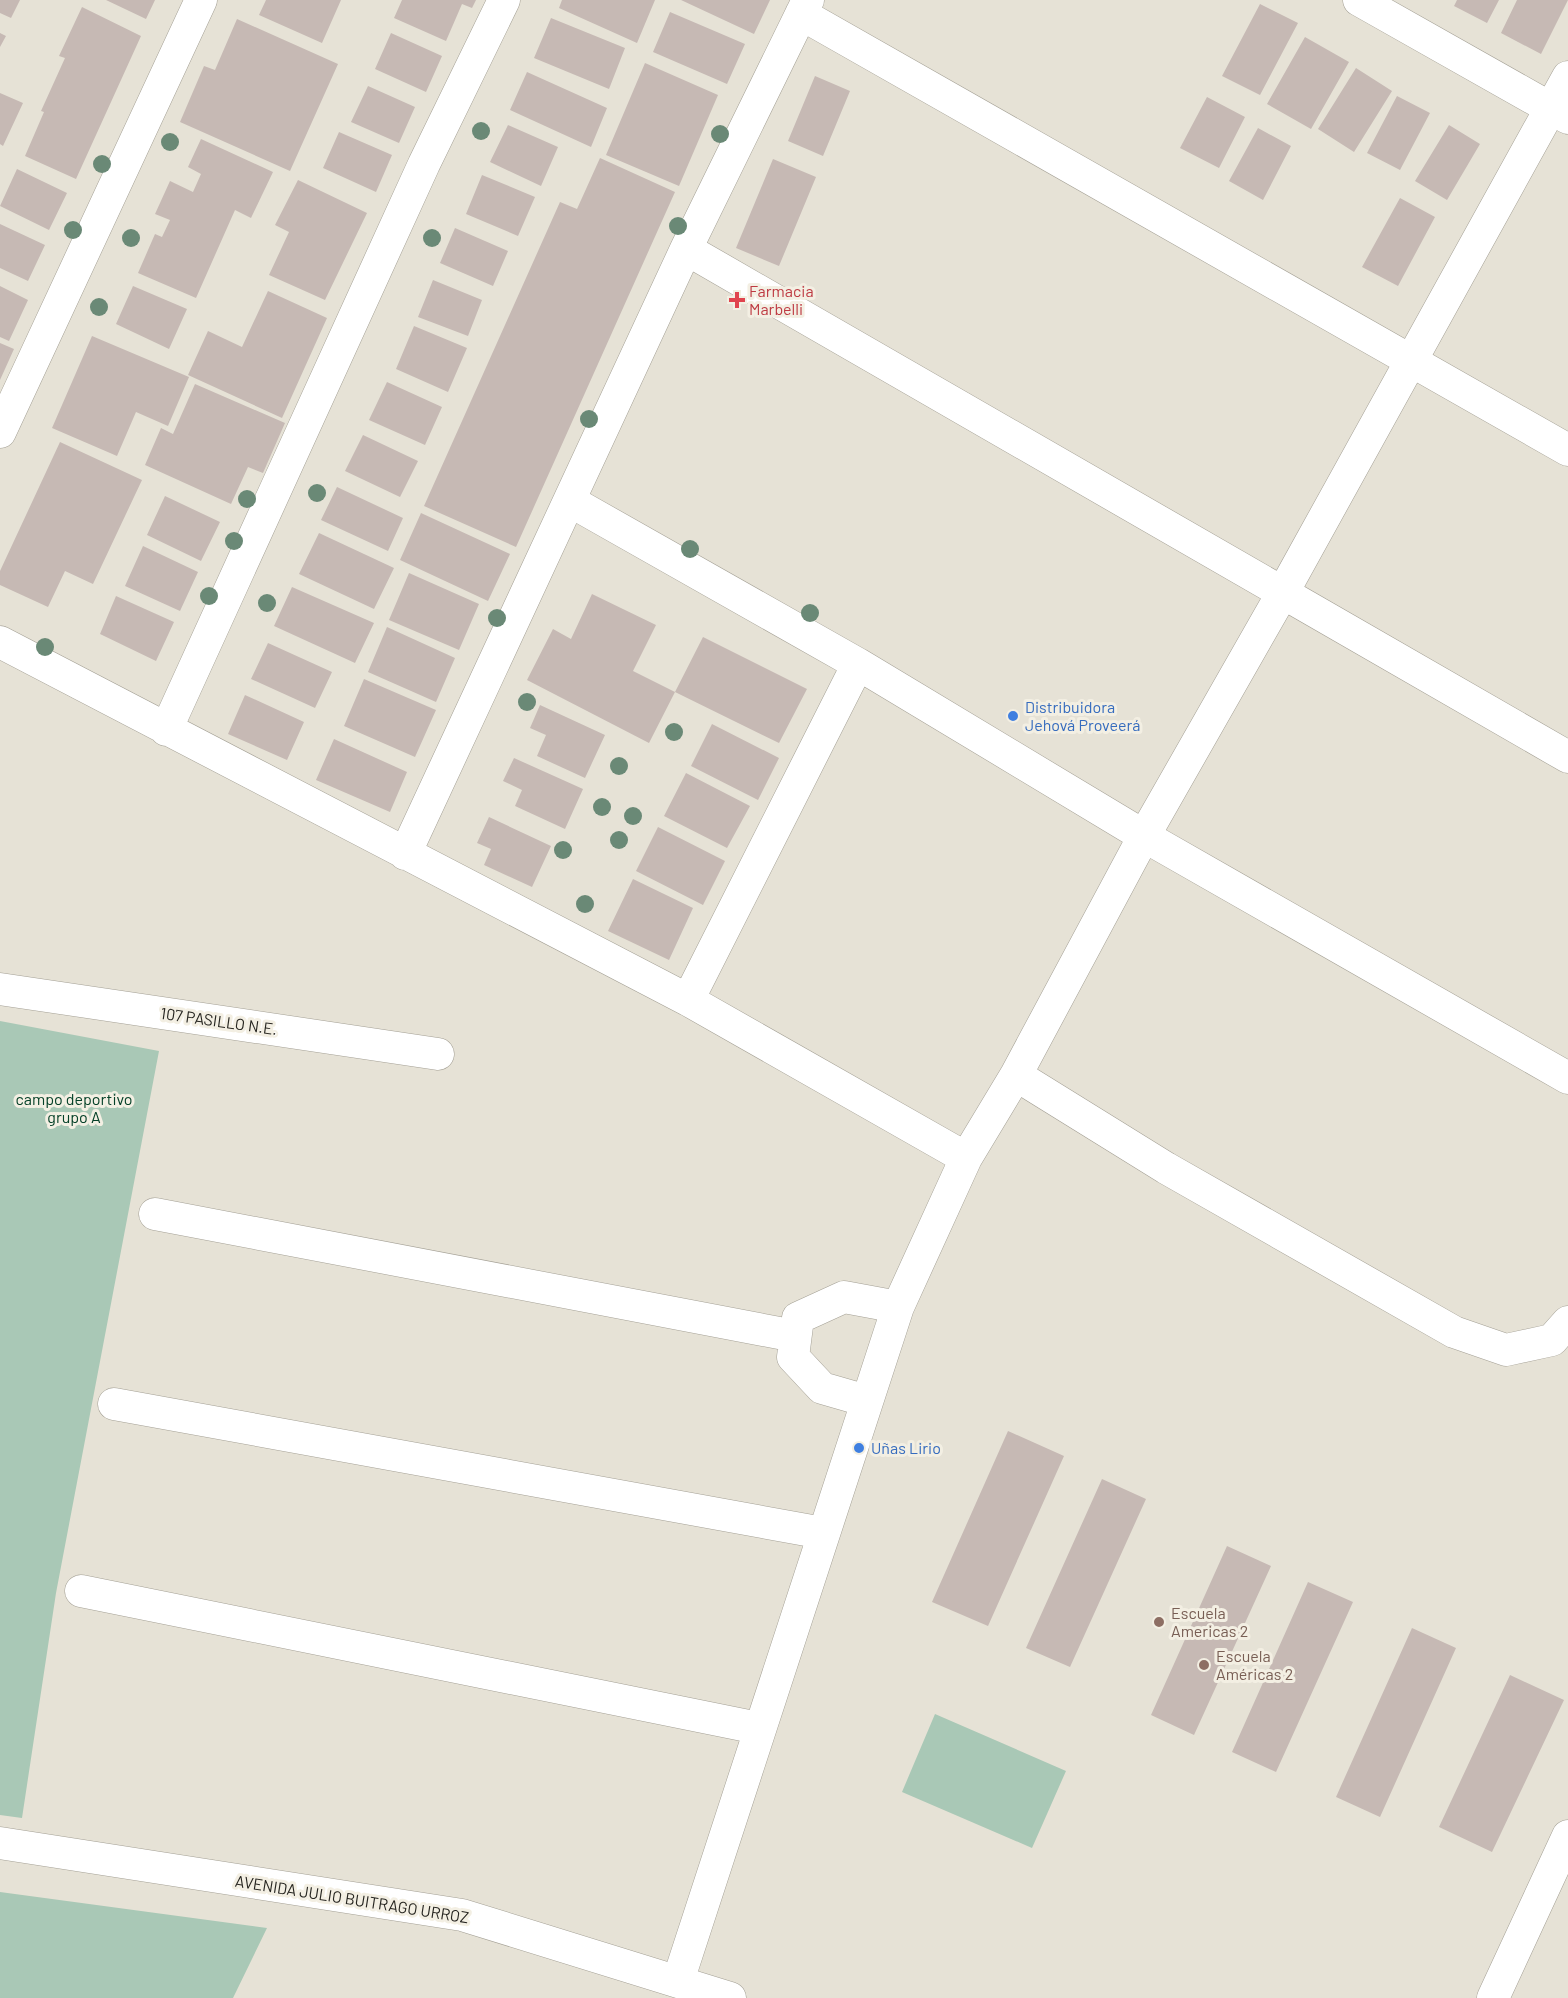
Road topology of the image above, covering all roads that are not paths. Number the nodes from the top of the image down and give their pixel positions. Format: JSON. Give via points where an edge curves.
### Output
{"nodes":[{"id":1,"x":201,"y":0,"type":"edge"},
{"id":2,"x":504,"y":0,"type":"edge"},
{"id":3,"x":1359,"y":0,"type":"edge"},
{"id":4,"x":805,"y":7,"type":"edge"},
{"id":5,"x":1568,"y":77,"type":"edge"},
{"id":6,"x":1559,"y":113,"type":"edge"},
{"id":7,"x":686,"y":249,"type":"junction"},
{"id":8,"x":1412,"y":359,"type":"junction"},
{"id":9,"x":0,"y":432,"type":"edge"},
{"id":10,"x":1568,"y":450,"type":"edge"},
{"id":11,"x":570,"y":501,"type":"junction"},
{"id":12,"x":1282,"y":594,"type":"junction"},
{"id":13,"x":0,"y":642,"type":"edge"},
{"id":14,"x":858,"y":664,"type":"junction"},
{"id":15,"x":166,"y":730,"type":"junction"},
{"id":16,"x":1568,"y":757,"type":"edge"},
{"id":17,"x":1144,"y":836,"type":"junction"},
{"id":18,"x":405,"y":854,"type":"junction"},
{"id":19,"x":0,"y":989,"type":"edge"},
{"id":20,"x":688,"y":1000,"type":"junction"},
{"id":21,"x":438,"y":1054,"type":"dead end"},
{"id":22,"x":1016,"y":1075,"type":"junction"},
{"id":23,"x":1568,"y":1078,"type":"edge"},
{"id":24,"x":966,"y":1158,"type":"junction"},
{"id":25,"x":155,"y":1214,"type":"dead end"},
{"id":26,"x":898,"y":1307,"type":"junction"},
{"id":27,"x":1568,"y":1322,"type":"edge"},
{"id":28,"x":795,"y":1336,"type":"junction"},
{"id":29,"x":867,"y":1401,"type":"junction"},
{"id":30,"x":114,"y":1404,"type":"dead end"},
{"id":31,"x":823,"y":1533,"type":"junction"},
{"id":32,"x":81,"y":1591,"type":"dead end"},
{"id":33,"x":758,"y":1728,"type":"junction"},
{"id":34,"x":1568,"y":1836,"type":"edge"},
{"id":35,"x":0,"y":1843,"type":"edge"},
{"id":36,"x":678,"y":1981,"type":"junction"},
{"id":37,"x":730,"y":1998,"type":"edge"},
{"id":38,"x":1493,"y":1998,"type":"edge"}],
"edges":[{"from":1,"to":9,"type":"street"},
{"from":2,"to":15,"type":"street","via":[[424,164]]},
{"from":3,"to":6,"type":"street"},
{"from":4,"to":7,"type":"street"},
{"from":4,"to":8,"type":"street"},
{"from":5,"to":6,"type":"street"},
{"from":6,"to":8,"type":"street"},
{"from":7,"to":11,"type":"street"},
{"from":7,"to":12,"type":"street"},
{"from":8,"to":10,"type":"street"},
{"from":8,"to":12,"type":"street"},
{"from":11,"to":14,"type":"street"},
{"from":11,"to":18,"type":"street"},
{"from":12,"to":16,"type":"street"},
{"from":12,"to":17,"type":"street"},
{"from":13,"to":15,"type":"street"},
{"from":14,"to":17,"type":"street"},
{"from":14,"to":20,"type":"street"},
{"from":15,"to":18,"type":"street"},
{"from":17,"to":22,"type":"street"},
{"from":17,"to":23,"type":"street"},
{"from":18,"to":20,"type":"street"},
{"from":19,"to":21,"type":"street","name":"107 PASILLO N.E."},
{"from":20,"to":24,"type":"street"},
{"from":22,"to":24,"type":"street"},
{"from":22,"to":27,"type":"street","via":[[1166,1168],[1454,1332],[1506,1350],[1552,1340]]},
{"from":24,"to":26,"type":"street"},
{"from":25,"to":28,"type":"street"},
{"from":26,"to":28,"type":"street","via":[[844,1297],[798,1318]]},
{"from":26,"to":29,"type":"street"},
{"from":28,"to":29,"type":"street","via":[[793,1357],[822,1388]]},
{"from":29,"to":31,"type":"street"},
{"from":30,"to":31,"type":"street"},
{"from":31,"to":33,"type":"street"},
{"from":32,"to":33,"type":"street"},
{"from":33,"to":36,"type":"street"},
{"from":34,"to":38,"type":"street"},
{"from":35,"to":36,"type":"street","name":"AVENIDA JULIO BUITRAGO URROZ","via":[[462,1915]]},
{"from":36,"to":37,"type":"street","name":"AVENIDA JULIO BUITRAGO URROZ"}]}
